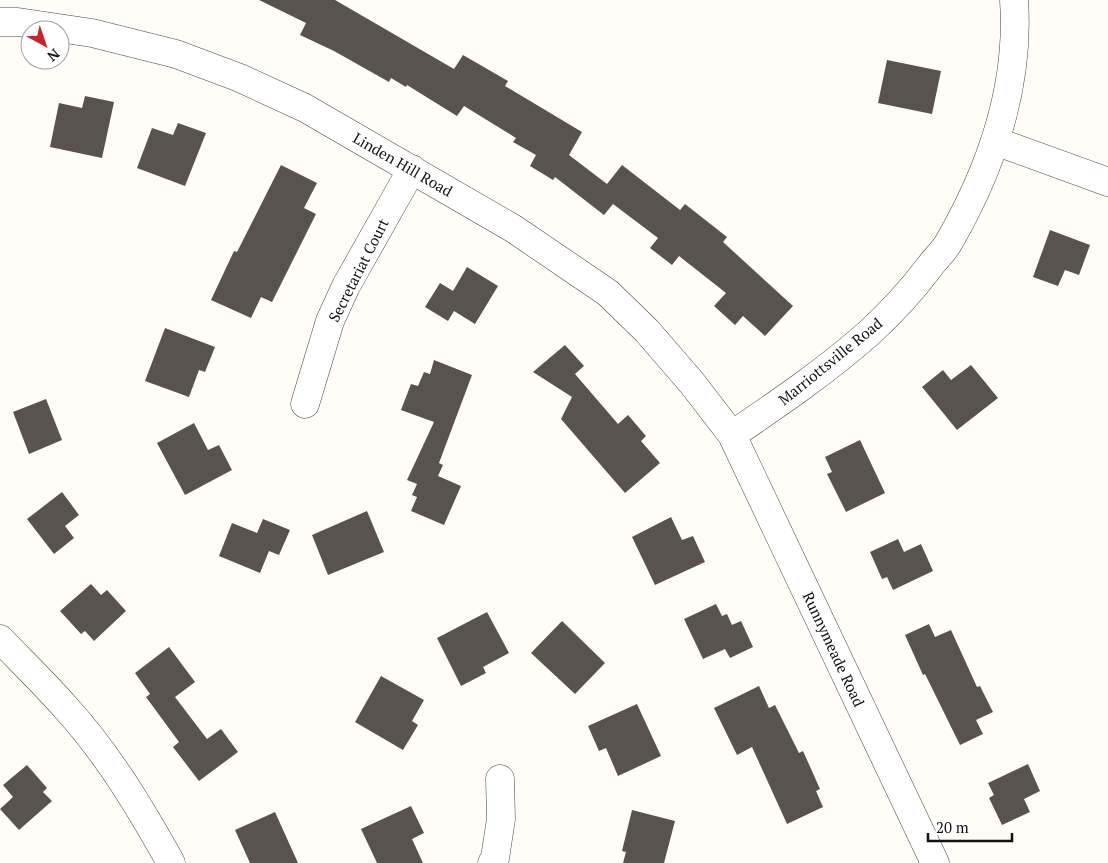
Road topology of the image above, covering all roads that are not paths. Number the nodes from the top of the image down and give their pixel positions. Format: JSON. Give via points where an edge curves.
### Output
{"nodes":[{"id":1,"x":1014,"y":0,"type":"edge"},
{"id":2,"x":0,"y":22,"type":"edge"},
{"id":3,"x":995,"y":140,"type":"junction"},
{"id":4,"x":412,"y":169,"type":"junction"},
{"id":5,"x":1108,"y":182,"type":"edge"},
{"id":6,"x":305,"y":404,"type":"dead end"},
{"id":7,"x":732,"y":435,"type":"junction"},
{"id":8,"x":0,"y":639,"type":"edge"},
{"id":9,"x":500,"y":779,"type":"dead end"},
{"id":10,"x":171,"y":863,"type":"edge"},
{"id":11,"x":492,"y":863,"type":"edge"},
{"id":12,"x":935,"y":863,"type":"edge"}],
"edges":[{"from":1,"to":3,"type":"street","name":"Marriottsville Road","via":[[1016,27],[1009,87]]},
{"from":2,"to":4,"type":"street","name":"Linden Hill Road","via":[[92,33],[176,54],[240,78],[305,108]]},
{"from":3,"to":5,"type":"street"},
{"from":3,"to":7,"type":"street","name":"Marriottsville Road","via":[[978,185],[948,244],[915,286],[870,333],[810,381]]},
{"from":4,"to":6,"type":"street","name":"Secretariat Court","via":[[346,286],[330,322]]},
{"from":4,"to":7,"type":"street","name":"Linden Hill Road","via":[[514,229],[608,293],[647,331]]},
{"from":7,"to":12,"type":"street","name":"Runnymeade Road"},
{"from":8,"to":10,"type":"street","via":[[67,709],[103,754]]},
{"from":9,"to":11,"type":"street","via":[[501,820]]}]}
